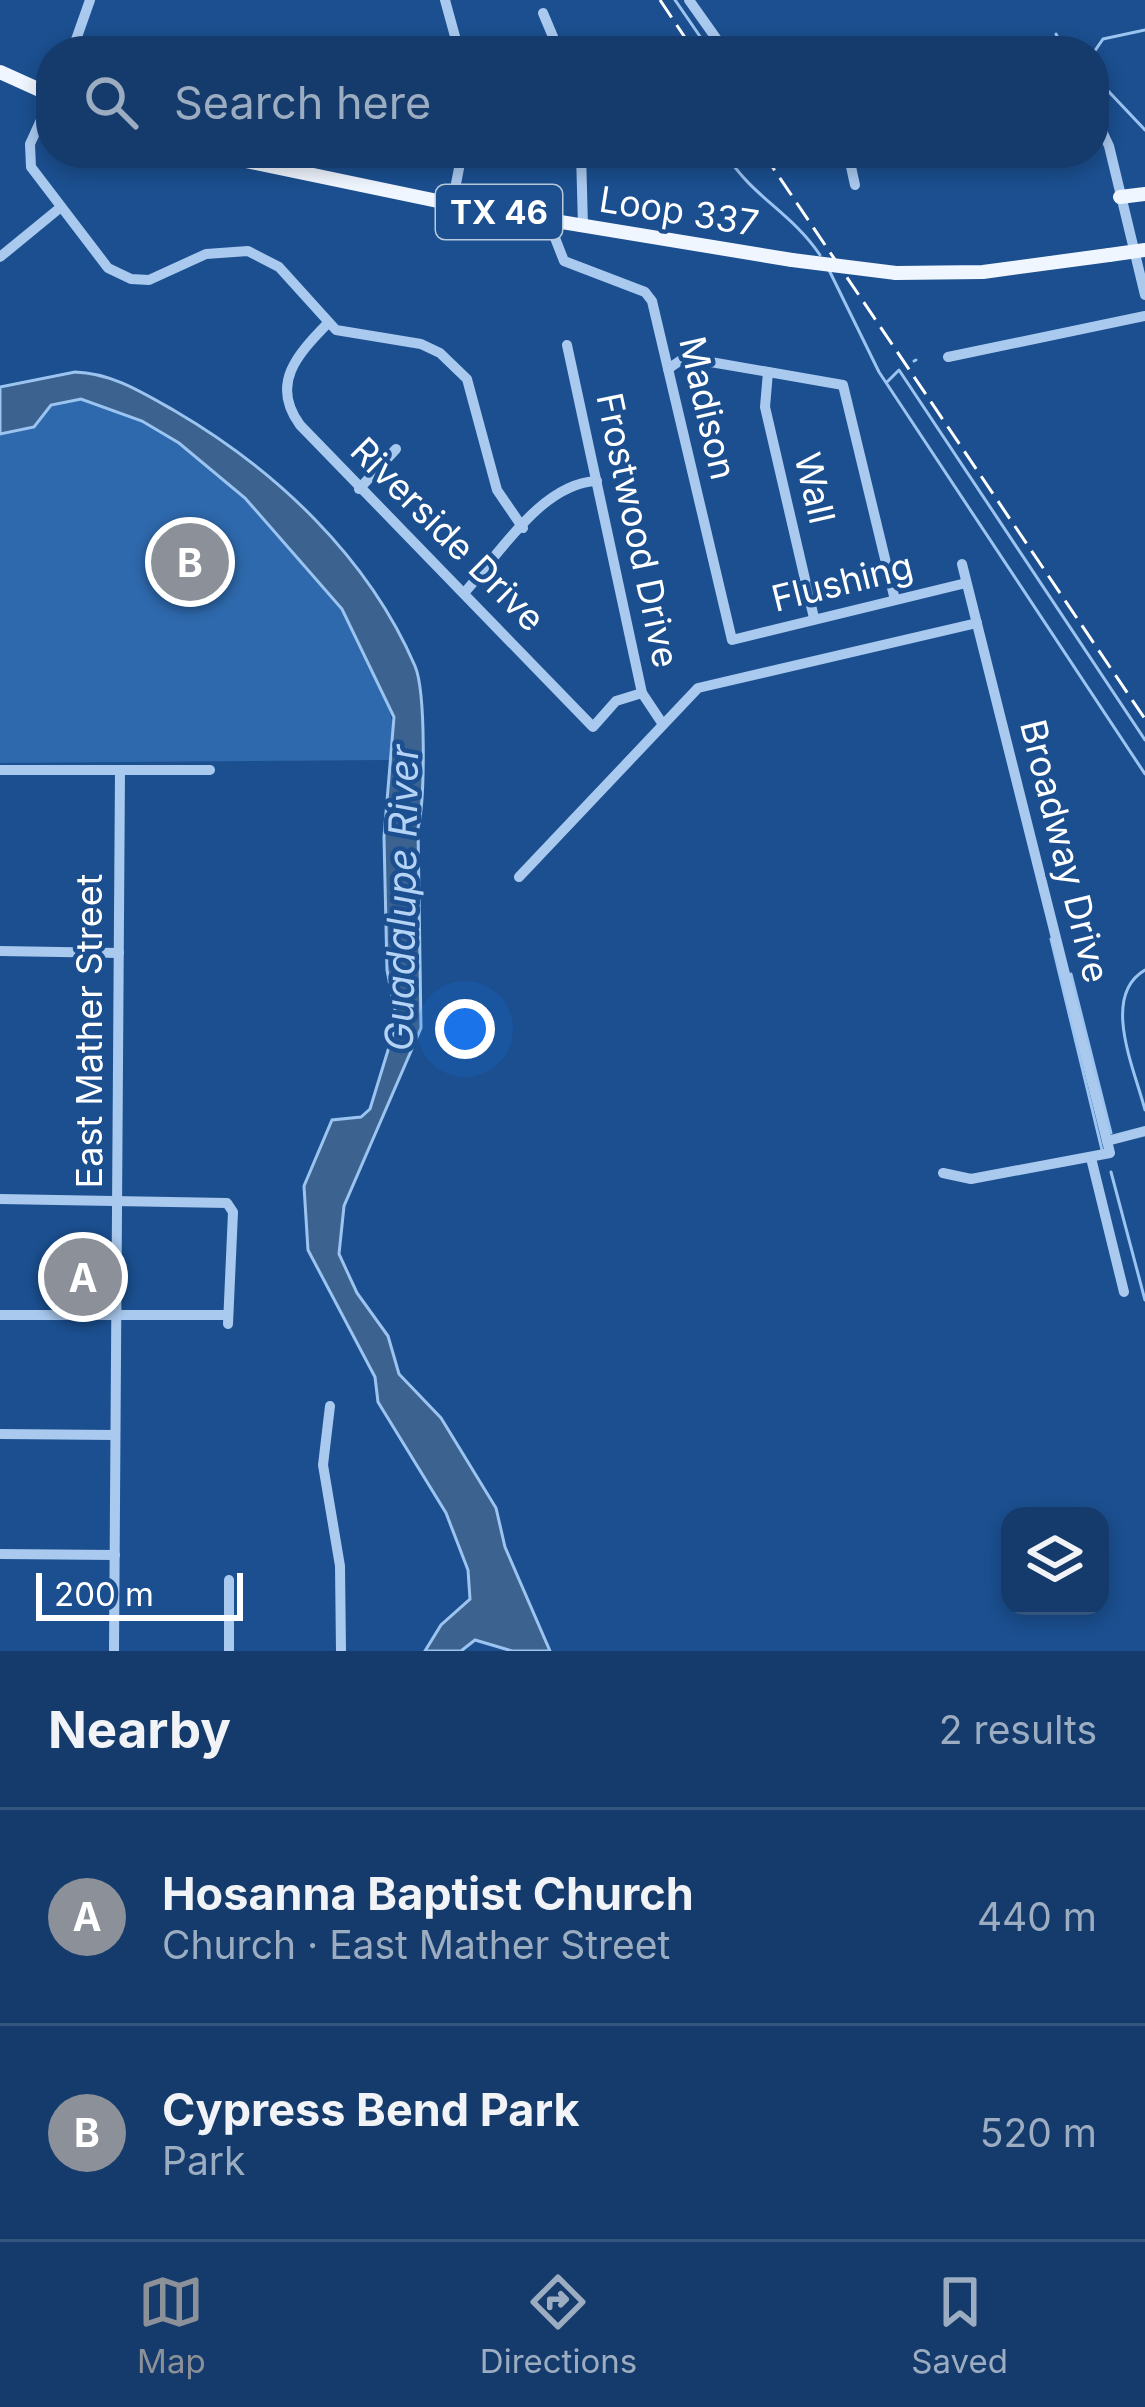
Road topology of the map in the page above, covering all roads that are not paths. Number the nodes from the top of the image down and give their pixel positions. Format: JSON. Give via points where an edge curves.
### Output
{"nodes":[{"id":1,"x":90,"y":0,"type":"edge"},
{"id":2,"x":446,"y":0,"type":"edge"},
{"id":3,"x":689,"y":0,"type":"edge"},
{"id":4,"x":543,"y":14,"type":"dead end"},
{"id":5,"x":77,"y":36,"type":"edge"},
{"id":6,"x":455,"y":36,"type":"edge"},
{"id":7,"x":552,"y":36,"type":"edge"},
{"id":8,"x":719,"y":36,"type":"edge"},
{"id":9,"x":0,"y":73,"type":"edge"},
{"id":10,"x":36,"y":89,"type":"edge"},
{"id":11,"x":36,"y":130,"type":"edge"},
{"id":12,"x":1109,"y":161,"type":"edge"},
{"id":13,"x":280,"y":168,"type":"edge"},
{"id":14,"x":459,"y":168,"type":"edge"},
{"id":15,"x":583,"y":168,"type":"edge"},
{"id":16,"x":851,"y":168,"type":"edge"},
{"id":17,"x":855,"y":185,"type":"dead end"},
{"id":18,"x":1145,"y":194,"type":"edge"},
{"id":19,"x":1120,"y":196,"type":"junction"},
{"id":20,"x":452,"y":204,"type":"junction"},
{"id":21,"x":61,"y":207,"type":"junction"},
{"id":22,"x":548,"y":220,"type":"junction"},
{"id":23,"x":579,"y":225,"type":"junction"},
{"id":24,"x":557,"y":249,"type":"junction"},
{"id":25,"x":1145,"y":250,"type":"edge"},
{"id":26,"x":0,"y":257,"type":"edge"},
{"id":27,"x":1145,"y":295,"type":"edge"},
{"id":28,"x":1145,"y":316,"type":"edge"},
{"id":29,"x":327,"y":324,"type":"junction"},
{"id":30,"x":567,"y":345,"type":"dead end"},
{"id":31,"x":949,"y":357,"type":"dead end"},
{"id":32,"x":668,"y":369,"type":"junction"},
{"id":33,"x":768,"y":372,"type":"junction"},
{"id":34,"x":396,"y":449,"type":"dead end"},
{"id":35,"x":597,"y":482,"type":"junction"},
{"id":36,"x":359,"y":489,"type":"junction"},
{"id":37,"x":523,"y":528,"type":"junction"},
{"id":38,"x":962,"y":564,"type":"dead end"},
{"id":39,"x":966,"y":583,"type":"junction"},
{"id":40,"x":465,"y":592,"type":"junction"},
{"id":41,"x":895,"y":600,"type":"junction"},
{"id":42,"x":814,"y":619,"type":"junction"},
{"id":43,"x":976,"y":623,"type":"junction"},
{"id":44,"x":732,"y":640,"type":"joint"},
{"id":45,"x":642,"y":693,"type":"junction"},
{"id":46,"x":662,"y":723,"type":"junction"},
{"id":47,"x":0,"y":770,"type":"edge"},
{"id":48,"x":120,"y":770,"type":"junction"},
{"id":49,"x":210,"y":770,"type":"dead end"},
{"id":50,"x":519,"y":877,"type":"dead end"},
{"id":51,"x":0,"y":951,"type":"edge"},
{"id":52,"x":118,"y":952,"type":"junction"},
{"id":53,"x":1145,"y":1131,"type":"edge"},
{"id":54,"x":1109,"y":1147,"type":"junction"},
{"id":55,"x":1091,"y":1158,"type":"junction"},
{"id":56,"x":943,"y":1173,"type":"dead end"},
{"id":57,"x":0,"y":1199,"type":"edge"},
{"id":58,"x":118,"y":1201,"type":"junction"},
{"id":59,"x":1124,"y":1292,"type":"dead end"},
{"id":60,"x":116,"y":1315,"type":"junction"},
{"id":61,"x":0,"y":1316,"type":"edge"},
{"id":62,"x":330,"y":1406,"type":"dead end"},
{"id":63,"x":0,"y":1434,"type":"edge"},
{"id":64,"x":115,"y":1435,"type":"junction"},
{"id":65,"x":0,"y":1553,"type":"edge"},
{"id":66,"x":115,"y":1555,"type":"junction"},
{"id":67,"x":230,"y":1580,"type":"dead end"},
{"id":68,"x":114,"y":1651,"type":"edge"},
{"id":69,"x":229,"y":1651,"type":"edge"},
{"id":70,"x":340,"y":1651,"type":"edge"}],
"edges":[{"from":1,"to":5,"type":"street"},
{"from":2,"to":6,"type":"street"},
{"from":3,"to":8,"type":"street"},
{"from":4,"to":7,"type":"street"},
{"from":9,"to":10,"type":"main road"},
{"from":11,"to":21,"type":"street","via":[[29,160]]},
{"from":12,"to":19,"type":"street"},
{"from":13,"to":20,"type":"main road","name":"Loop 337","number":"TX 46"},
{"from":14,"to":20,"type":"street"},
{"from":15,"to":23,"type":"street"},
{"from":16,"to":17,"type":"street"},
{"from":18,"to":19,"type":"main road"},
{"from":19,"to":27,"type":"street"},
{"from":20,"to":22,"type":"main road","name":"Loop 337","number":"TX 46"},
{"from":21,"to":26,"type":"street"},
{"from":21,"to":29,"type":"street","via":[[121,276],[149,280],[206,254],[248,251],[279,267]]},
{"from":22,"to":23,"type":"main road","name":"Loop 337","number":"TX 46"},
{"from":22,"to":24,"type":"street"},
{"from":23,"to":24,"type":"street"},
{"from":23,"to":25,"type":"main road","name":"Loop 337","number":"TX 46","bridge":true,"via":[[896,273],[983,272]]},
{"from":24,"to":32,"type":"street","name":"Madison","via":[[569,264],[648,294]]},
{"from":28,"to":31,"type":"street"},
{"from":29,"to":36,"type":"street","name":"Riverside Drive","via":[[290,368],[286,395],[300,425]]},
{"from":29,"to":37,"type":"street","via":[[430,347],[458,367],[481,414],[497,490]]},
{"from":30,"to":35,"type":"street","name":"Frostwood Drive"},
{"from":32,"to":33,"type":"street","via":[[688,359]]},
{"from":32,"to":44,"type":"street","name":"Madison"},
{"from":33,"to":41,"type":"street","via":[[843,385]]},
{"from":33,"to":42,"type":"street","name":"Wall","via":[[765,406]]},
{"from":34,"to":36,"type":"street"},
{"from":35,"to":37,"type":"street","via":[[566,487]]},
{"from":35,"to":45,"type":"street","name":"Frostwood Drive"},
{"from":36,"to":40,"type":"street","name":"Riverside Drive"},
{"from":37,"to":40,"type":"street"},
{"from":38,"to":39,"type":"street","name":"Broadway Drive"},
{"from":39,"to":41,"type":"street","name":"Flushing"},
{"from":39,"to":43,"type":"street","name":"Broadway Drive"},
{"from":40,"to":45,"type":"street","name":"Riverside Drive","via":[[593,727],[616,701]]},
{"from":41,"to":42,"type":"street","name":"Flushing"},
{"from":42,"to":44,"type":"street","name":"Flushing"},
{"from":43,"to":46,"type":"street","via":[[704,686]]},
{"from":43,"to":54,"type":"street","name":"Broadway Drive"},
{"from":45,"to":46,"type":"street","name":"Frostwood Drive"},
{"from":46,"to":50,"type":"street"},
{"from":47,"to":48,"type":"street"},
{"from":48,"to":49,"type":"street"},
{"from":48,"to":52,"type":"street","name":"East Mather Street"},
{"from":51,"to":52,"type":"street"},
{"from":52,"to":58,"type":"street","name":"East Mather Street"},
{"from":53,"to":54,"type":"street"},
{"from":54,"to":55,"type":"street"},
{"from":55,"to":56,"type":"street","via":[[964,1180]]},
{"from":55,"to":59,"type":"street"},
{"from":57,"to":58,"type":"street"},
{"from":58,"to":60,"type":"street","name":"East Mather Street"},
{"from":58,"to":60,"type":"street","via":[[230,1205],[226,1320]]},
{"from":60,"to":61,"type":"street"},
{"from":60,"to":64,"type":"street","name":"East Mather Street"},
{"from":62,"to":70,"type":"street","via":[[323,1465],[340,1566]]},
{"from":63,"to":64,"type":"street"},
{"from":64,"to":66,"type":"street","name":"East Mather Street"},
{"from":65,"to":66,"type":"street"},
{"from":66,"to":68,"type":"street","name":"East Mather Street"},
{"from":67,"to":69,"type":"street"}]}
